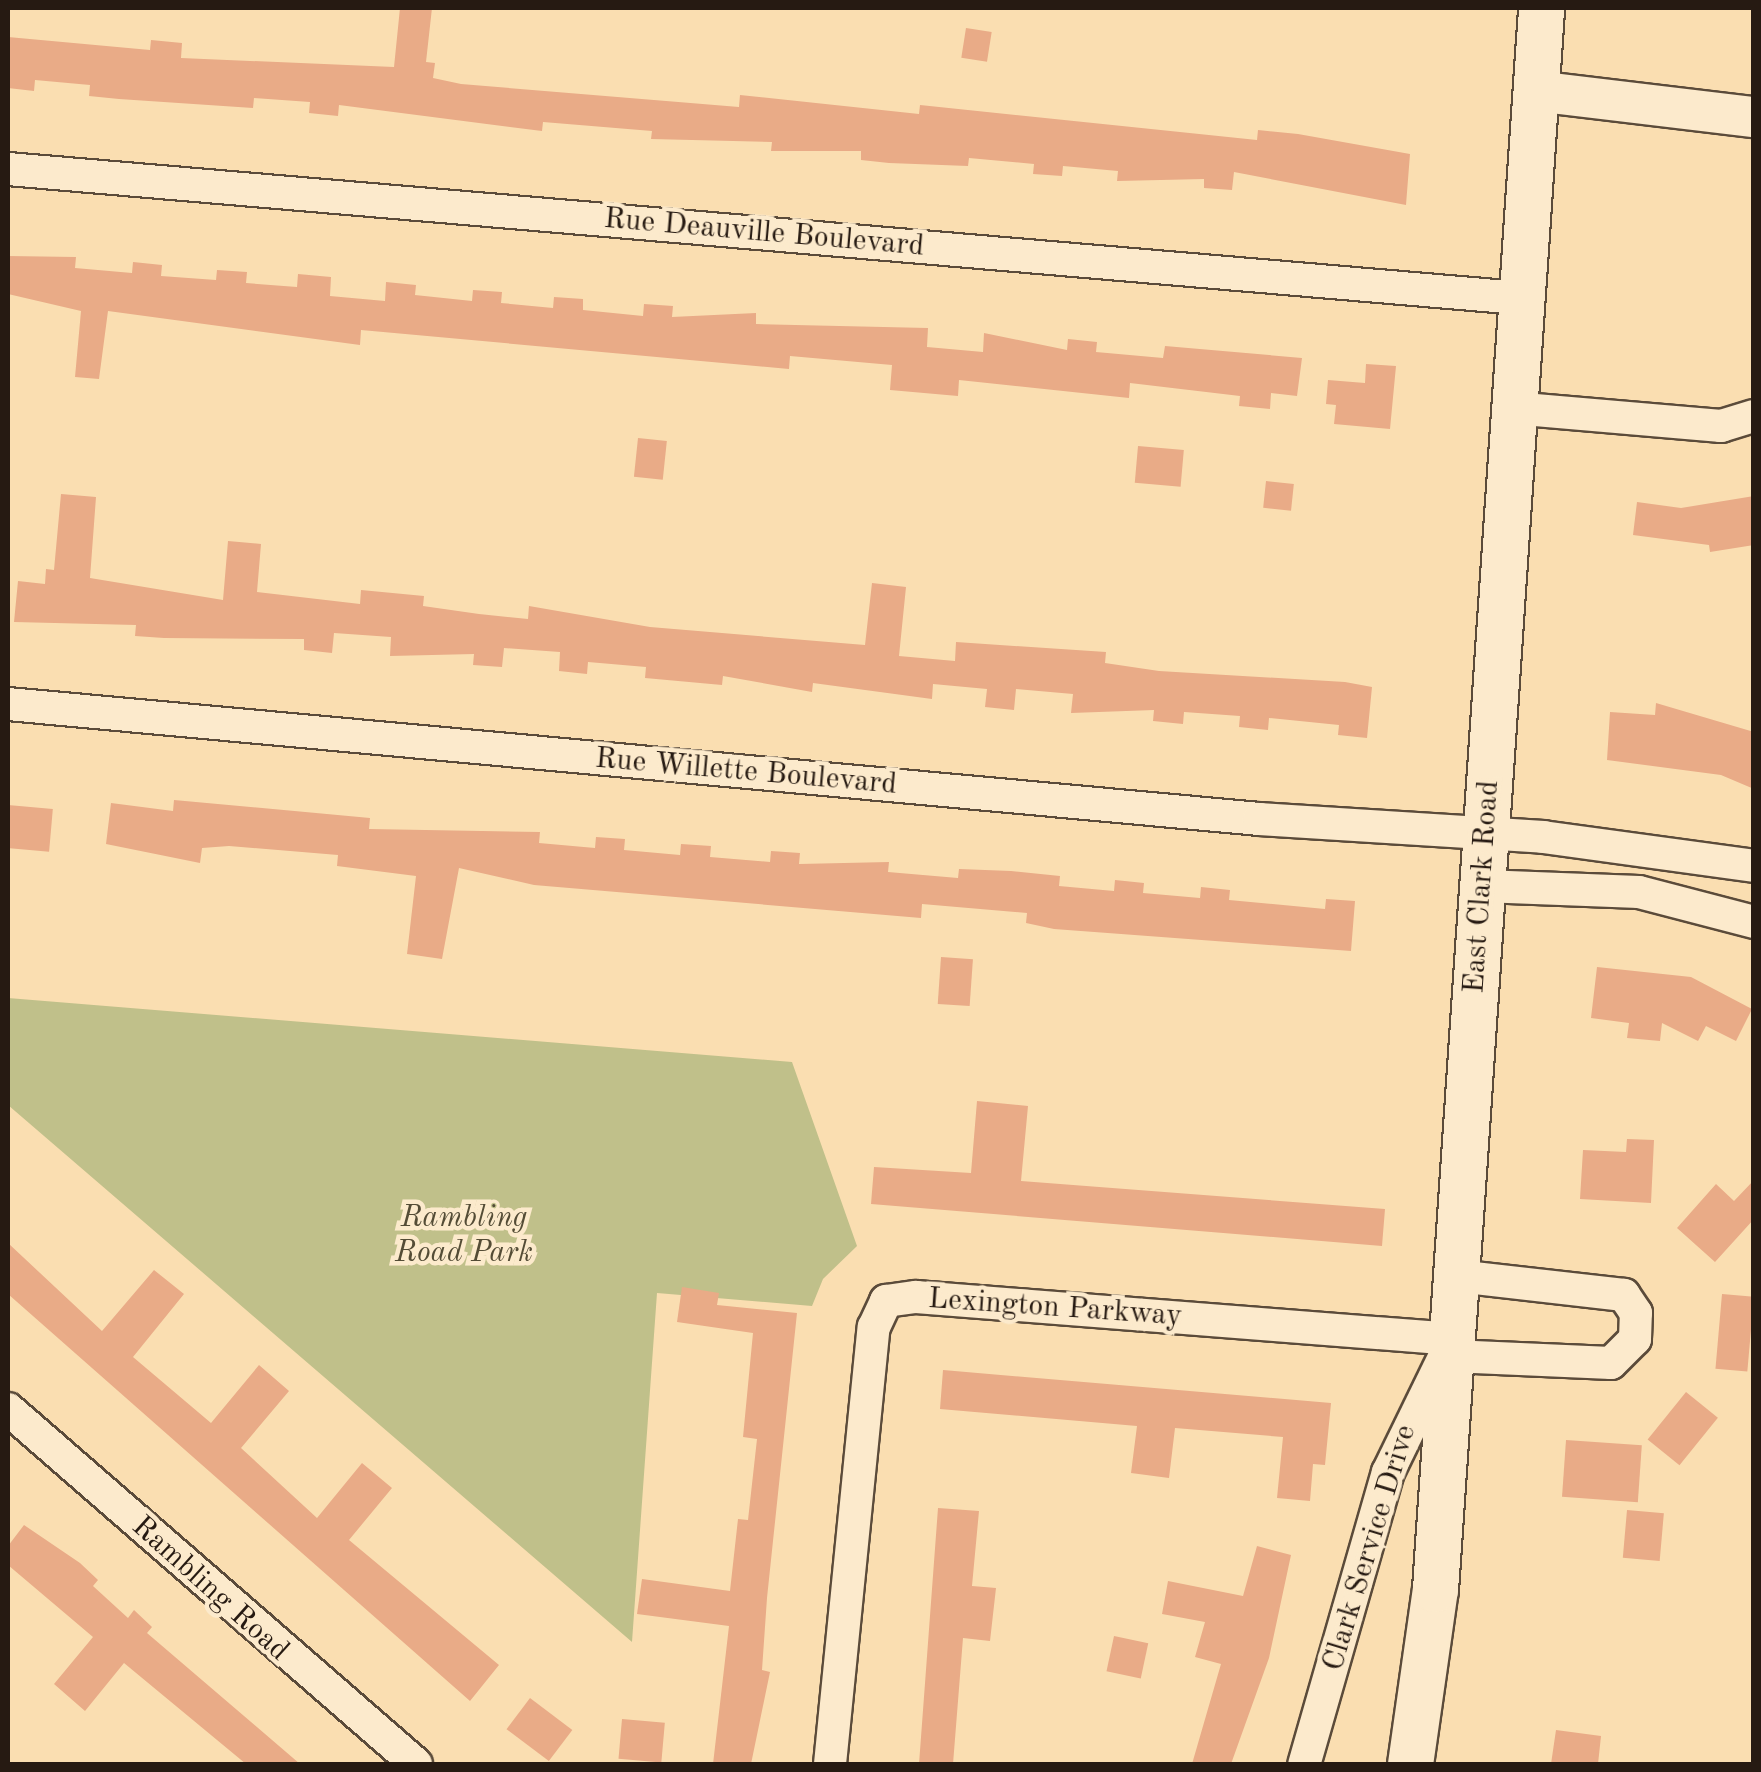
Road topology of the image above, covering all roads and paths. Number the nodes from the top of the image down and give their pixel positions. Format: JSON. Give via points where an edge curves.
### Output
{"nodes":[{"id":1,"x":1542,"y":8,"type":"edge"},
{"id":2,"x":1536,"y":91,"type":"junction"},
{"id":3,"x":1754,"y":117,"type":"edge"},
{"id":4,"x":8,"y":169,"type":"edge"},
{"id":5,"x":1520,"y":298,"type":"junction"},
{"id":6,"x":1512,"y":408,"type":"junction"},
{"id":7,"x":1754,"y":416,"type":"edge"},
{"id":8,"x":8,"y":704,"type":"edge"},
{"id":9,"x":1486,"y":832,"type":"junction"},
{"id":10,"x":1754,"y":866,"type":"edge"},
{"id":11,"x":1482,"y":886,"type":"junction"},
{"id":12,"x":1754,"y":922,"type":"edge"},
{"id":13,"x":1458,"y":1276,"type":"junction"},
{"id":14,"x":1452,"y":1348,"type":"junction"},
{"id":15,"x":8,"y":1410,"type":"edge"},
{"id":16,"x":416,"y":1764,"type":"edge"},
{"id":17,"x":830,"y":1764,"type":"edge"},
{"id":18,"x":1304,"y":1764,"type":"edge"},
{"id":19,"x":1410,"y":1764,"type":"edge"}],
"edges":[{"from":1,"to":2,"type":"main road","name":"East Clark Road"},
{"from":2,"to":3,"type":"street"},
{"from":2,"to":5,"type":"main road","name":"East Clark Road"},
{"from":4,"to":5,"type":"street","name":"Rue Deauville Boulevard"},
{"from":5,"to":6,"type":"main road","name":"East Clark Road"},
{"from":6,"to":7,"type":"street","via":[[1721,426]]},
{"from":6,"to":9,"type":"main road","name":"East Clark Road"},
{"from":8,"to":9,"type":"street","name":"Rue Willette Boulevard"},
{"from":9,"to":10,"type":"street","name":"Rue Willette Boulevard"},
{"from":9,"to":11,"type":"main road","name":"East Clark Road"},
{"from":11,"to":12,"type":"street","via":[[1639,892]]},
{"from":11,"to":13,"type":"main road","name":"East Clark Road"},
{"from":13,"to":14,"type":"main road","name":"East Clark Road"},
{"from":13,"to":14,"type":"street","via":[[1624,1296],[1636,1313],[1634,1339],[1611,1364]]},
{"from":14,"to":17,"type":"street","name":"Lexington Parkway","via":[[886,1301],[874,1327]]},
{"from":14,"to":18,"type":"street","name":"Clark Service Drive","via":[[1388,1472]]},
{"from":14,"to":19,"type":"main road","name":"East Clark Road"},
{"from":15,"to":16,"type":"street","name":"Rambling Road"}]}
